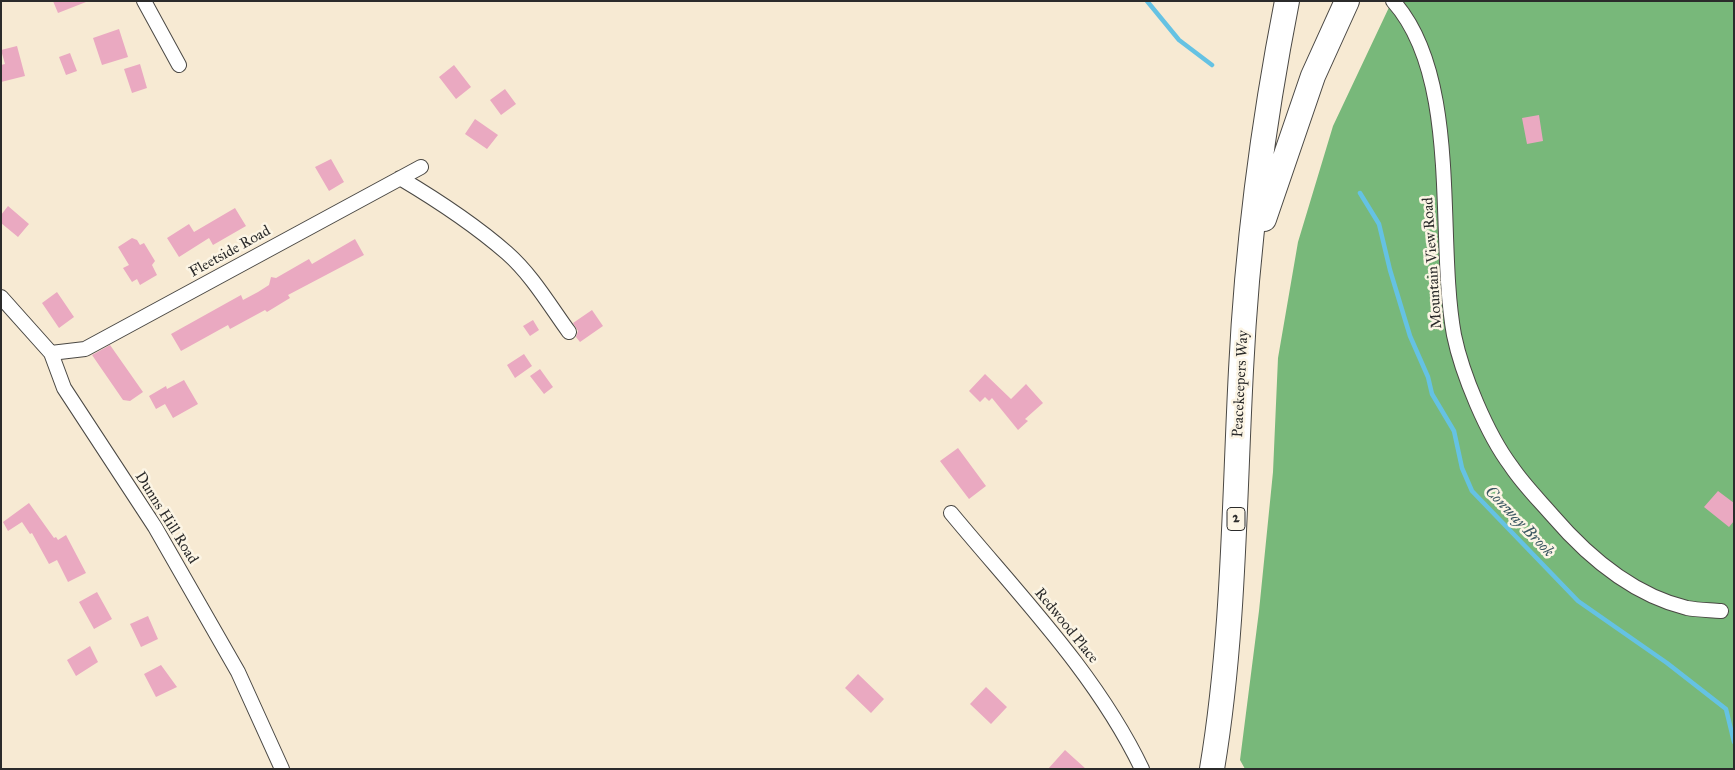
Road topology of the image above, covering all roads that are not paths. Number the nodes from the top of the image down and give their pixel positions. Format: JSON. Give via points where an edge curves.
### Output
{"nodes":[{"id":1,"x":144,"y":1,"type":"edge"},
{"id":2,"x":1287,"y":1,"type":"edge"},
{"id":3,"x":1347,"y":1,"type":"edge"},
{"id":4,"x":1393,"y":1,"type":"edge"},
{"id":5,"x":179,"y":64,"type":"dead end"},
{"id":6,"x":420,"y":167,"type":"dead end"},
{"id":7,"x":400,"y":178,"type":"junction"},
{"id":8,"x":1248,"y":269,"type":"junction"},
{"id":9,"x":1,"y":298,"type":"edge"},
{"id":10,"x":569,"y":332,"type":"dead end"},
{"id":11,"x":51,"y":353,"type":"junction"},
{"id":12,"x":951,"y":513,"type":"dead end"},
{"id":13,"x":1721,"y":611,"type":"dead end"},
{"id":14,"x":282,"y":769,"type":"edge"},
{"id":15,"x":1142,"y":769,"type":"edge"},
{"id":16,"x":1212,"y":769,"type":"edge"}],
"edges":[{"from":1,"to":5,"type":"street"},
{"from":2,"to":8,"type":"highway","name":"Peacekeepers Way","number":"2","via":[[1271,84]]},
{"from":3,"to":8,"type":"highway","via":[[1283,159]]},
{"from":4,"to":13,"type":"street","name":"Mountain View Road","via":[[1413,30],[1434,95],[1453,328],[1465,370],[1491,434],[1517,474],[1565,531],[1600,564],[1643,592],[1688,608]]},
{"from":6,"to":7,"type":"street","name":"Fleetside Road"},
{"from":7,"to":10,"type":"street","via":[[441,202],[508,254]]},
{"from":7,"to":11,"type":"street","name":"Fleetside Road","via":[[85,349]]},
{"from":8,"to":16,"type":"highway","name":"Peacekeepers Way","number":"2","via":[[1236,538],[1224,685]]},
{"from":9,"to":11,"type":"street","name":"Dunns Hill Road"},
{"from":11,"to":14,"type":"street","name":"Dunns Hill Road","via":[[64,388],[155,527],[238,672]]},
{"from":12,"to":15,"type":"street","name":"Redwood Place","via":[[1077,663],[1127,736]]}]}
